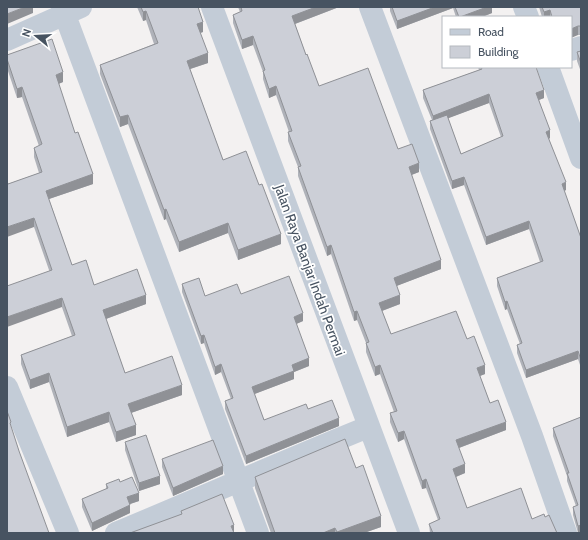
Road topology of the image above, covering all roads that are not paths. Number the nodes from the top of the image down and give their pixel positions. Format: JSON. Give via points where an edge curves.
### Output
{"nodes":[{"id":1,"x":212,"y":7,"type":"edge"},
{"id":2,"x":370,"y":7,"type":"edge"},
{"id":3,"x":69,"y":9,"type":"edge"},
{"id":4,"x":7,"y":40,"type":"edge"},
{"id":5,"x":548,"y":68,"type":"edge"},
{"id":6,"x":581,"y":158,"type":"edge"},
{"id":7,"x":7,"y":387,"type":"edge"},
{"id":8,"x":368,"y":427,"type":"junction"},
{"id":9,"x":239,"y":482,"type":"junction"},
{"id":10,"x":68,"y":533,"type":"edge"},
{"id":11,"x":116,"y":533,"type":"edge"},
{"id":12,"x":258,"y":533,"type":"edge"},
{"id":13,"x":409,"y":533,"type":"edge"},
{"id":14,"x":566,"y":533,"type":"edge"}],
"edges":[{"from":1,"to":8,"type":"street","name":"Jalan Raya Banjar Indah Permai"},
{"from":2,"to":14,"type":"street","via":[[532,436]]},
{"from":3,"to":4,"type":"street"},
{"from":3,"to":9,"type":"street"},
{"from":5,"to":6,"type":"street"},
{"from":7,"to":10,"type":"street"},
{"from":8,"to":9,"type":"street"},
{"from":8,"to":13,"type":"street","name":"Jalan Raya Banjar Indah Permai"},
{"from":9,"to":11,"type":"street"},
{"from":9,"to":12,"type":"street"}]}
